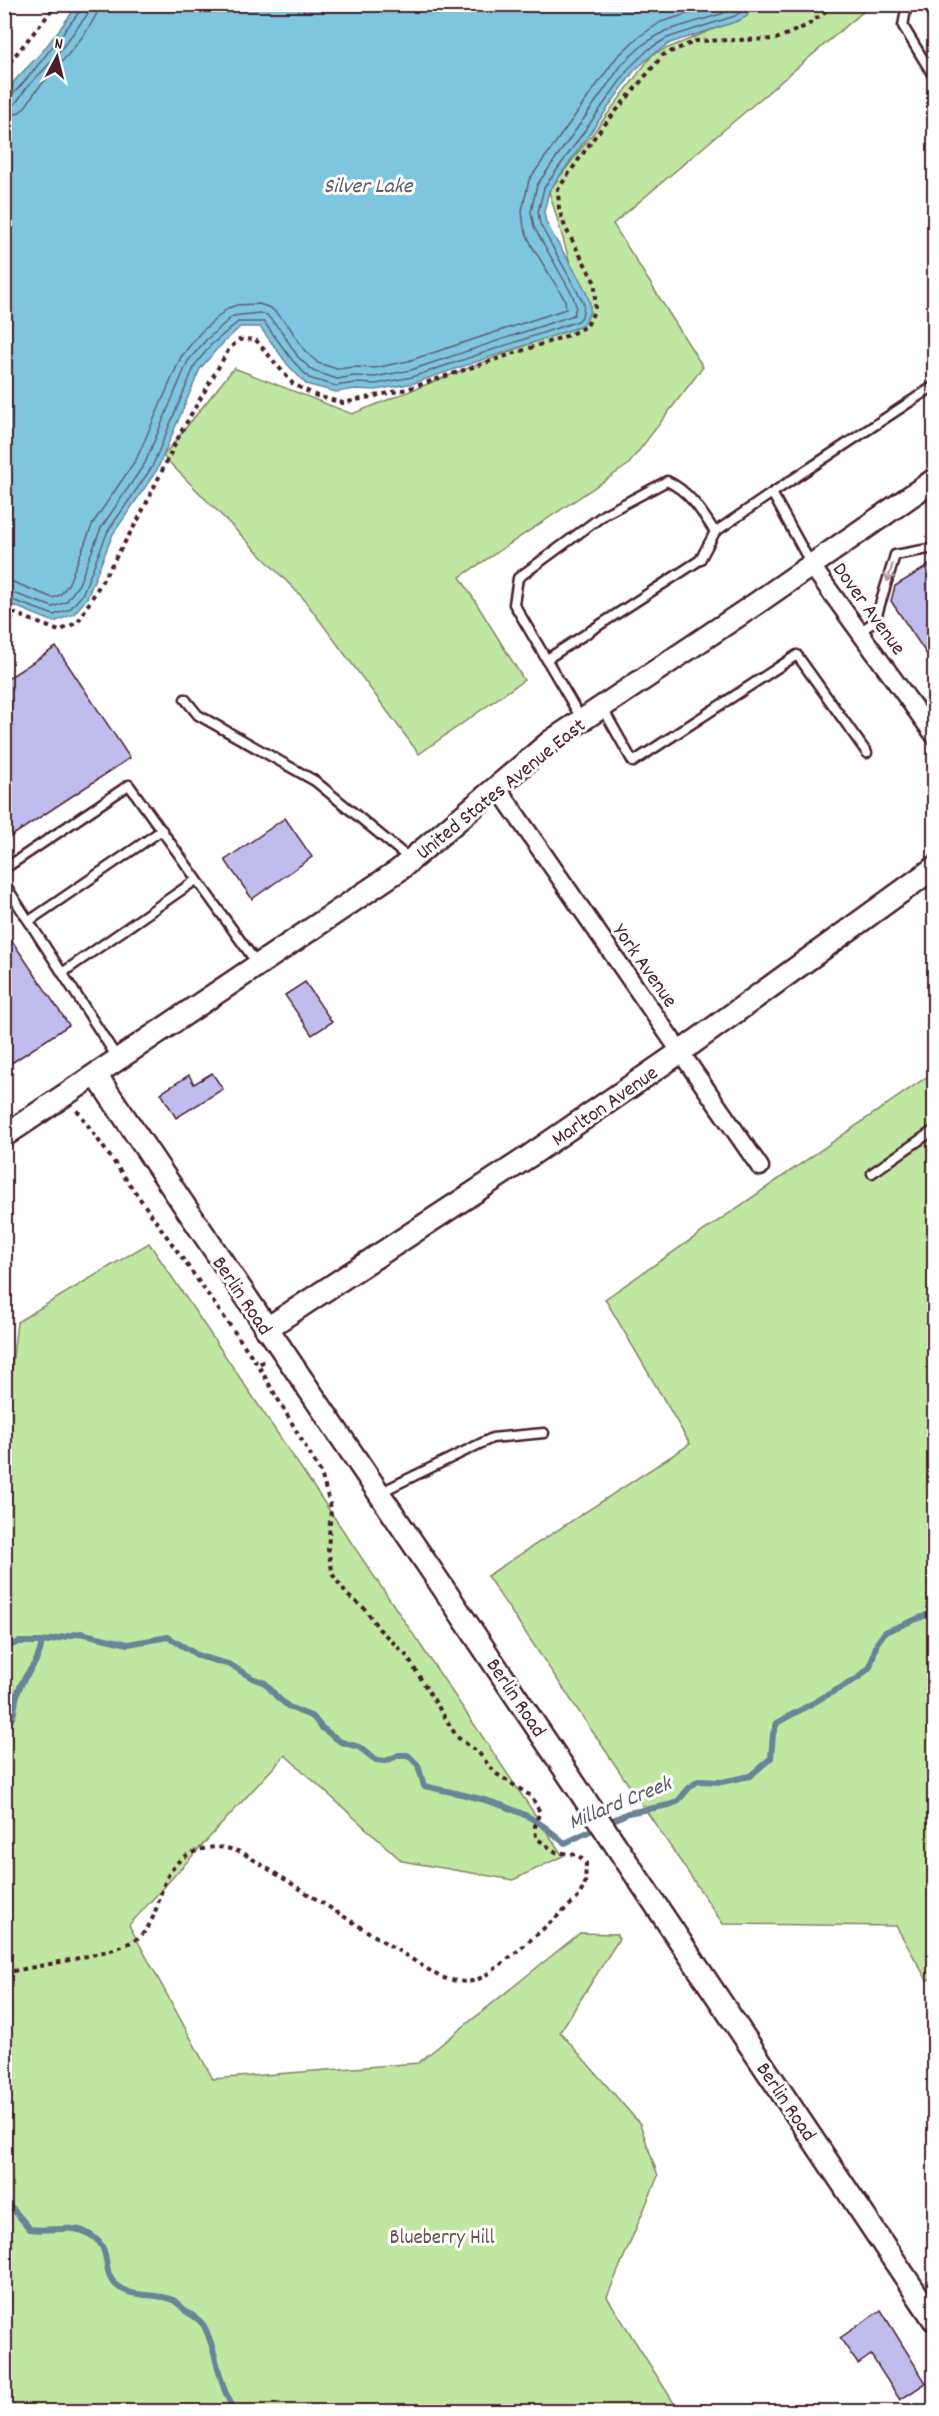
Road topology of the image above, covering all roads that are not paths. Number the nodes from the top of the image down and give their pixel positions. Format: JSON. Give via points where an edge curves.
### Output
{"nodes":[{"id":1,"x":907,"y":4,"type":"edge"},
{"id":2,"x":934,"y":77,"type":"edge"},
{"id":3,"x":934,"y":386,"type":"edge"},
{"id":4,"x":934,"y":480,"type":"edge"},
{"id":5,"x":772,"y":493,"type":"junction"},
{"id":6,"x":715,"y":532,"type":"junction"},
{"id":7,"x":934,"y":548,"type":"edge"},
{"id":8,"x":811,"y":565,"type":"junction"},
{"id":9,"x":860,"y":632,"type":"junction"},
{"id":10,"x":547,"y":659,"type":"junction"},
{"id":11,"x":185,"y":699,"type":"dead end"},
{"id":12,"x":602,"y":707,"type":"junction"},
{"id":13,"x":928,"y":714,"type":"edge"},
{"id":14,"x":582,"y":720,"type":"junction"},
{"id":15,"x":934,"y":735,"type":"edge"},
{"id":16,"x":867,"y":753,"type":"dead end"},
{"id":17,"x":496,"y":787,"type":"junction"},
{"id":18,"x":162,"y":830,"type":"junction"},
{"id":19,"x":411,"y":860,"type":"junction"},
{"id":20,"x":934,"y":868,"type":"edge"},
{"id":21,"x":4,"y":869,"type":"edge"},
{"id":22,"x":196,"y":880,"type":"junction"},
{"id":23,"x":4,"y":883,"type":"edge"},
{"id":24,"x":29,"y":921,"type":"junction"},
{"id":25,"x":259,"y":965,"type":"junction"},
{"id":26,"x":62,"y":973,"type":"junction"},
{"id":27,"x":679,"y":1053,"type":"junction"},
{"id":28,"x":118,"y":1060,"type":"junction"},
{"id":29,"x":96,"y":1076,"type":"junction"},
{"id":30,"x":934,"y":1130,"type":"edge"},
{"id":31,"x":4,"y":1136,"type":"edge"},
{"id":32,"x":760,"y":1167,"type":"dead end"},
{"id":33,"x":872,"y":1173,"type":"dead end"},
{"id":34,"x":266,"y":1329,"type":"junction"},
{"id":35,"x":544,"y":1432,"type":"dead end"},
{"id":36,"x":379,"y":1494,"type":"junction"},
{"id":37,"x":934,"y":2320,"type":"edge"}],
"edges":[{"from":1,"to":2,"type":"lane","via":[[903,26]]},
{"from":3,"to":5,"type":"lane"},
{"from":4,"to":8,"type":"street","name":"United States Avenue East"},
{"from":5,"to":6,"type":"lane"},
{"from":5,"to":8,"type":"lane"},
{"from":6,"to":10,"type":"lane","via":[[700,560]]},
{"from":6,"to":10,"type":"lane","via":[[699,508],[679,487],[667,481],[605,514],[518,578],[514,604]]},
{"from":7,"to":9,"type":"lane","one_way":true,"via":[[895,555],[875,621]]},
{"from":8,"to":9,"type":"street","name":"Dover Avenue"},
{"from":8,"to":12,"type":"street","name":"United States Avenue East"},
{"from":9,"to":13,"type":"street","name":"Dover Avenue"},
{"from":10,"to":14,"type":"lane"},
{"from":11,"to":19,"type":"lane","via":[[198,715],[315,781]]},
{"from":12,"to":14,"type":"street","name":"United States Avenue East"},
{"from":12,"to":16,"type":"lane","via":[[633,762],[797,655]]},
{"from":13,"to":15,"type":"street","name":"Dover Avenue"},
{"from":14,"to":17,"type":"street","name":"United States Avenue East"},
{"from":17,"to":19,"type":"street","name":"United States Avenue East"},
{"from":17,"to":27,"type":"street","name":"York Avenue"},
{"from":18,"to":21,"type":"lane","via":[[129,785]]},
{"from":18,"to":22,"type":"lane"},
{"from":18,"to":24,"type":"lane"},
{"from":19,"to":25,"type":"street","name":"United States Avenue East"},
{"from":20,"to":27,"type":"street","name":"Marlton Avenue"},
{"from":22,"to":25,"type":"lane"},
{"from":22,"to":26,"type":"lane"},
{"from":23,"to":24,"type":"lane"},
{"from":24,"to":26,"type":"lane"},
{"from":25,"to":28,"type":"street","name":"United States Avenue East"},
{"from":26,"to":28,"type":"lane"},
{"from":27,"to":32,"type":"street","name":"York Avenue"},
{"from":27,"to":34,"type":"street","name":"Marlton Avenue","via":[[528,1158]]},
{"from":28,"to":29,"type":"street","name":"United States Avenue East"},
{"from":29,"to":31,"type":"street","name":"United States Avenue East"},
{"from":29,"to":34,"type":"street","name":"Berlin Road"},
{"from":30,"to":33,"type":"lane"},
{"from":34,"to":36,"type":"street","name":"Berlin Road"},
{"from":35,"to":36,"type":"lane","via":[[492,1438]]},
{"from":36,"to":37,"type":"street","name":"Berlin Road"}]}
